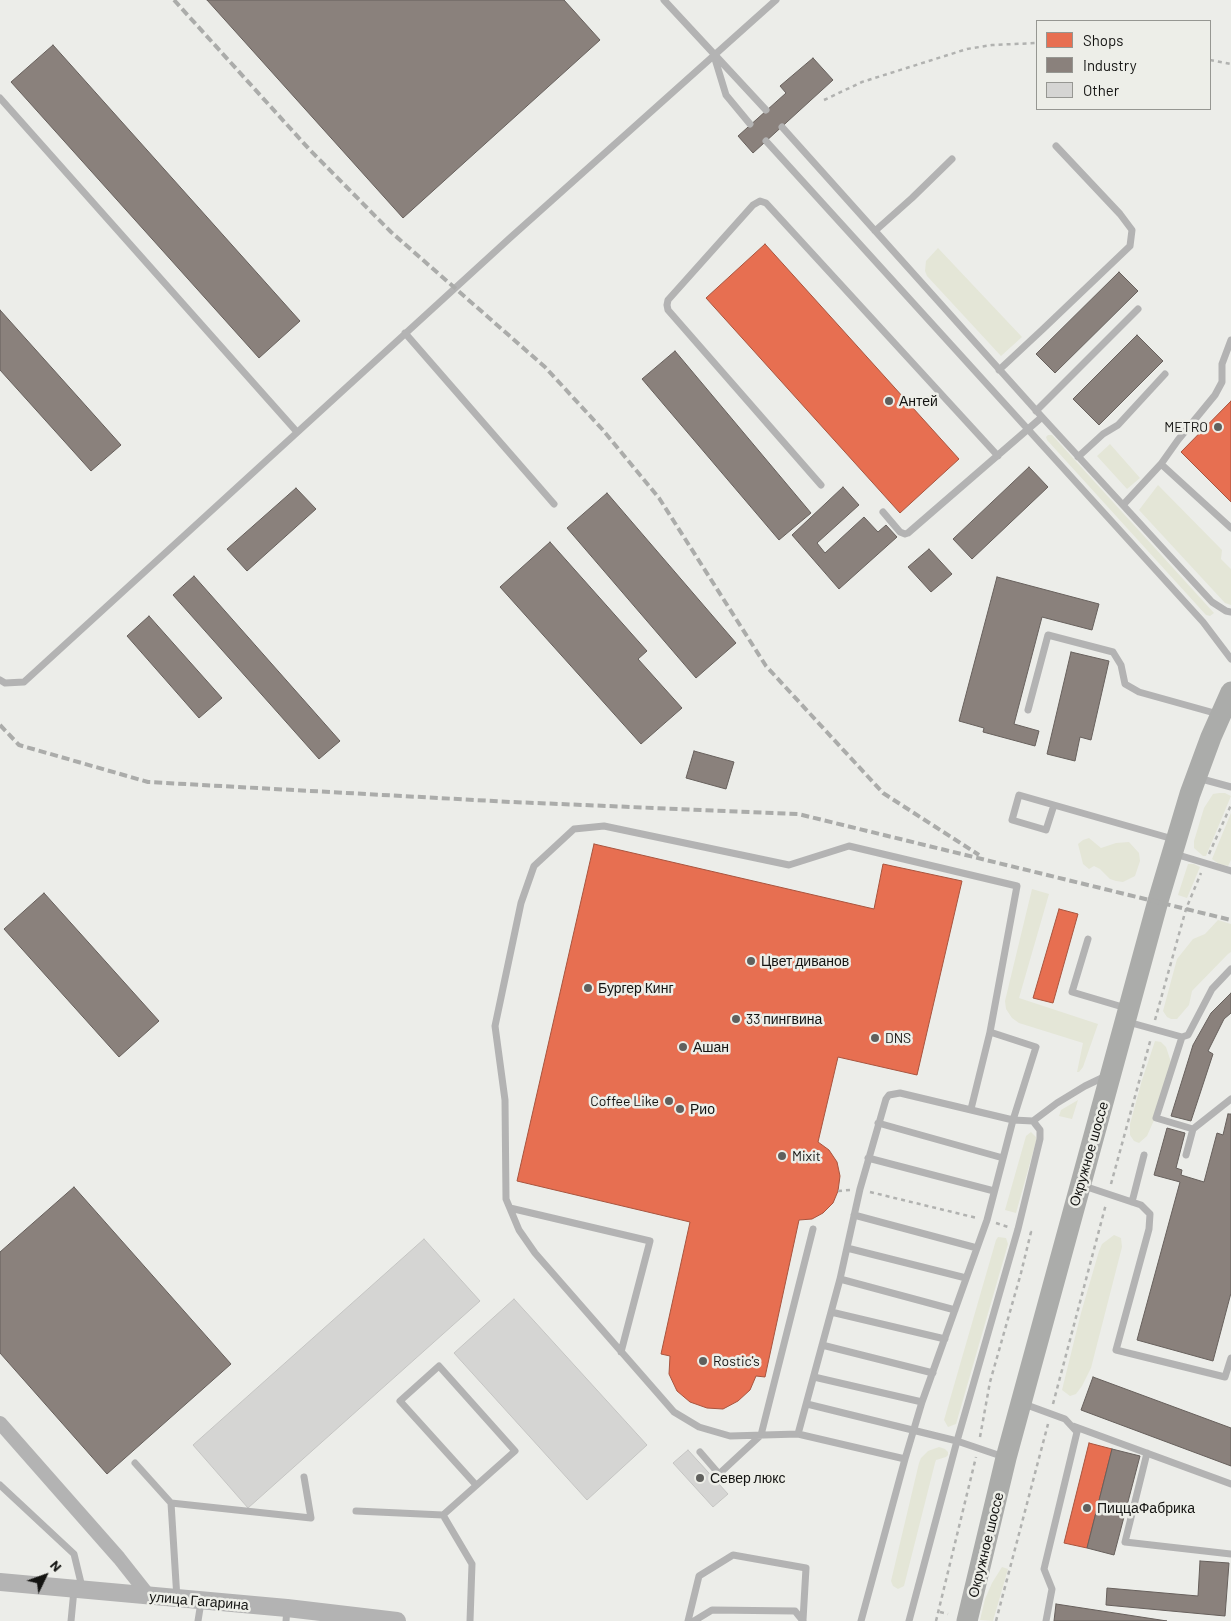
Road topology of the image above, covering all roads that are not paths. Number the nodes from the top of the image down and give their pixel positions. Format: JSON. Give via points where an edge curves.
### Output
{"nodes":[{"id":1,"x":664,"y":0,"type":"edge"},
{"id":2,"x":776,"y":0,"type":"edge"},
{"id":3,"x":715,"y":56,"type":"junction"},
{"id":4,"x":0,"y":98,"type":"edge"},
{"id":5,"x":766,"y":110,"type":"dead end"},
{"id":6,"x":750,"y":124,"type":"dead end"},
{"id":7,"x":782,"y":127,"type":"dead end"},
{"id":8,"x":766,"y":141,"type":"dead end"},
{"id":9,"x":1056,"y":146,"type":"dead end"},
{"id":10,"x":952,"y":159,"type":"dead end"},
{"id":11,"x":875,"y":231,"type":"junction"},
{"id":12,"x":1138,"y":309,"type":"dead end"},
{"id":13,"x":405,"y":333,"type":"junction"},
{"id":14,"x":1231,"y":340,"type":"edge"},
{"id":15,"x":999,"y":370,"type":"junction"},
{"id":16,"x":1165,"y":374,"type":"dead end"},
{"id":17,"x":1036,"y":411,"type":"junction"},
{"id":18,"x":1042,"y":417,"type":"junction"},
{"id":19,"x":1028,"y":430,"type":"junction"},
{"id":20,"x":297,"y":432,"type":"junction"},
{"id":21,"x":998,"y":456,"type":"junction"},
{"id":22,"x":1078,"y":457,"type":"junction"},
{"id":23,"x":1161,"y":464,"type":"junction"},
{"id":24,"x":821,"y":486,"type":"dead end"},
{"id":25,"x":554,"y":504,"type":"dead end"},
{"id":26,"x":1122,"y":505,"type":"junction"},
{"id":27,"x":883,"y":512,"type":"dead end"},
{"id":28,"x":1231,"y":528,"type":"edge"},
{"id":29,"x":1231,"y":612,"type":"edge"},
{"id":30,"x":1231,"y":659,"type":"edge"},
{"id":31,"x":0,"y":680,"type":"edge"},
{"id":32,"x":1231,"y":692,"type":"edge"},
{"id":33,"x":1028,"y":710,"type":"dead end"},
{"id":34,"x":1221,"y":714,"type":"junction"},
{"id":35,"x":1196,"y":777,"type":"junction"},
{"id":36,"x":1231,"y":787,"type":"edge"},
{"id":37,"x":1054,"y":805,"type":"junction"},
{"id":38,"x":1174,"y":846,"type":"junction"},
{"id":39,"x":1231,"y":871,"type":"edge"},
{"id":40,"x":1088,"y":939,"type":"dead end"},
{"id":41,"x":1231,"y":969,"type":"edge"},
{"id":42,"x":1127,"y":1015,"type":"junction"},
{"id":43,"x":990,"y":1032,"type":"junction"},
{"id":44,"x":1182,"y":1037,"type":"junction"},
{"id":45,"x":1112,"y":1074,"type":"junction"},
{"id":46,"x":1231,"y":1099,"type":"edge"},
{"id":47,"x":971,"y":1109,"type":"junction"},
{"id":48,"x":1014,"y":1120,"type":"junction"},
{"id":49,"x":1033,"y":1121,"type":"junction"},
{"id":50,"x":878,"y":1123,"type":"junction"},
{"id":51,"x":1194,"y":1129,"type":"junction"},
{"id":52,"x":1144,"y":1155,"type":"dead end"},
{"id":53,"x":1186,"y":1155,"type":"dead end"},
{"id":54,"x":868,"y":1158,"type":"junction"},
{"id":55,"x":1003,"y":1158,"type":"junction"},
{"id":56,"x":1081,"y":1185,"type":"junction"},
{"id":57,"x":994,"y":1191,"type":"junction"},
{"id":58,"x":1132,"y":1202,"type":"junction"},
{"id":59,"x":510,"y":1208,"type":"junction"},
{"id":60,"x":854,"y":1215,"type":"junction"},
{"id":61,"x":814,"y":1229,"type":"dead end"},
{"id":62,"x":847,"y":1248,"type":"junction"},
{"id":63,"x":977,"y":1248,"type":"junction"},
{"id":64,"x":966,"y":1278,"type":"junction"},
{"id":65,"x":840,"y":1280,"type":"junction"},
{"id":66,"x":955,"y":1310,"type":"junction"},
{"id":67,"x":831,"y":1312,"type":"junction"},
{"id":68,"x":945,"y":1339,"type":"junction"},
{"id":69,"x":822,"y":1345,"type":"junction"},
{"id":70,"x":621,"y":1352,"type":"junction"},
{"id":71,"x":1231,"y":1358,"type":"edge"},
{"id":72,"x":933,"y":1372,"type":"junction"},
{"id":73,"x":814,"y":1377,"type":"junction"},
{"id":74,"x":922,"y":1402,"type":"junction"},
{"id":75,"x":806,"y":1404,"type":"junction"},
{"id":76,"x":1021,"y":1404,"type":"junction"},
{"id":77,"x":0,"y":1422,"type":"edge"},
{"id":78,"x":1073,"y":1425,"type":"junction"},
{"id":79,"x":913,"y":1431,"type":"junction"},
{"id":80,"x":798,"y":1434,"type":"junction"},
{"id":81,"x":761,"y":1435,"type":"junction"},
{"id":82,"x":957,"y":1441,"type":"junction"},
{"id":83,"x":700,"y":1452,"type":"dead end"},
{"id":84,"x":1147,"y":1452,"type":"junction"},
{"id":85,"x":1006,"y":1458,"type":"junction"},
{"id":86,"x":905,"y":1459,"type":"junction"},
{"id":87,"x":134,"y":1463,"type":"dead end"},
{"id":88,"x":304,"y":1476,"type":"dead end"},
{"id":89,"x":1231,"y":1484,"type":"edge"},
{"id":90,"x":476,"y":1485,"type":"junction"},
{"id":91,"x":0,"y":1486,"type":"edge"},
{"id":92,"x":171,"y":1503,"type":"junction"},
{"id":93,"x":356,"y":1511,"type":"dead end"},
{"id":94,"x":443,"y":1515,"type":"junction"},
{"id":95,"x":1231,"y":1554,"type":"edge"},
{"id":96,"x":0,"y":1582,"type":"edge"},
{"id":97,"x":79,"y":1590,"type":"junction"},
{"id":98,"x":149,"y":1596,"type":"junction"},
{"id":99,"x":178,"y":1599,"type":"junction"},
{"id":100,"x":202,"y":1602,"type":"junction"},
{"id":101,"x":286,"y":1615,"type":"edge"},
{"id":102,"x":958,"y":1618,"type":"edge"},
{"id":103,"x":71,"y":1621,"type":"edge"},
{"id":104,"x":198,"y":1621,"type":"edge"},
{"id":105,"x":397,"y":1621,"type":"edge"},
{"id":106,"x":470,"y":1621,"type":"edge"},
{"id":107,"x":688,"y":1621,"type":"edge"},
{"id":108,"x":694,"y":1621,"type":"edge"},
{"id":109,"x":803,"y":1621,"type":"edge"},
{"id":110,"x":861,"y":1621,"type":"edge"},
{"id":111,"x":909,"y":1621,"type":"edge"},
{"id":112,"x":1046,"y":1621,"type":"edge"}],
"edges":[{"from":1,"to":3,"type":"lane"},
{"from":2,"to":3,"type":"lane"},
{"from":3,"to":5,"type":"lane"},
{"from":3,"to":6,"type":"lane","via":[[726,95]]},
{"from":3,"to":13,"type":"lane"},
{"from":4,"to":20,"type":"lane"},
{"from":7,"to":11,"type":"lane"},
{"from":8,"to":19,"type":"lane"},
{"from":9,"to":15,"type":"lane","via":[[1132,230],[1130,246]]},
{"from":10,"to":11,"type":"lane"},
{"from":11,"to":15,"type":"lane"},
{"from":12,"to":17,"type":"lane"},
{"from":13,"to":20,"type":"lane"},
{"from":13,"to":25,"type":"lane"},
{"from":14,"to":23,"type":"lane","via":[[1222,364],[1222,382]]},
{"from":15,"to":17,"type":"lane"},
{"from":16,"to":22,"type":"lane","via":[[1118,425]]},
{"from":17,"to":18,"type":"lane"},
{"from":18,"to":19,"type":"lane"},
{"from":18,"to":22,"type":"lane"},
{"from":19,"to":21,"type":"lane"},
{"from":19,"to":30,"type":"lane","via":[[1203,622]]},
{"from":20,"to":31,"type":"lane","via":[[24,682],[5,683]]},
{"from":21,"to":24,"type":"lane","via":[[760,200],[666,305]]},
{"from":21,"to":27,"type":"lane","via":[[908,533],[900,532]]},
{"from":22,"to":26,"type":"lane"},
{"from":23,"to":26,"type":"lane"},
{"from":23,"to":28,"type":"lane"},
{"from":26,"to":29,"type":"lane","via":[[1212,602]]},
{"from":32,"to":34,"type":"main road","name":"Окружное шоссе"},
{"from":33,"to":34,"type":"lane","via":[[1048,635],[1113,652],[1121,665],[1125,684],[1139,692]]},
{"from":34,"to":35,"type":"main road","name":"Окружное шоссе"},
{"from":35,"to":36,"type":"lane"},
{"from":35,"to":38,"type":"main road","name":"Окружное шоссе"},
{"from":37,"to":37,"type":"lane","via":[[1020,796],[1012,820],[1046,830]]},
{"from":37,"to":38,"type":"lane"},
{"from":38,"to":39,"type":"lane","via":[[1205,864]]},
{"from":38,"to":42,"type":"main road","name":"Окружное шоссе"},
{"from":40,"to":42,"type":"lane","via":[[1072,992]]},
{"from":41,"to":44,"type":"lane","via":[[1212,989],[1188,1036]]},
{"from":42,"to":44,"type":"lane","via":[[1153,1029]]},
{"from":42,"to":45,"type":"main road","name":"Окружное шоссе"},
{"from":43,"to":47,"type":"lane"},
{"from":43,"to":48,"type":"lane","via":[[1036,1047]]},
{"from":43,"to":59,"type":"lane","via":[[1017,886],[849,846],[789,865],[604,826],[574,829],[534,866],[521,903],[495,1026],[505,1100],[506,1199]]},
{"from":44,"to":51,"type":"lane","via":[[1156,1118]]},
{"from":45,"to":49,"type":"lane","via":[[1078,1090]]},
{"from":45,"to":56,"type":"main road","name":"Окружное шоссе"},
{"from":46,"to":51,"type":"lane"},
{"from":47,"to":48,"type":"lane"},
{"from":47,"to":50,"type":"lane","via":[[900,1092],[886,1099]]},
{"from":48,"to":49,"type":"lane"},
{"from":48,"to":55,"type":"lane"},
{"from":49,"to":82,"type":"lane","via":[[1040,1130],[1040,1139],[1018,1229]]},
{"from":50,"to":54,"type":"lane"},
{"from":50,"to":55,"type":"lane"},
{"from":51,"to":53,"type":"lane"},
{"from":52,"to":58,"type":"lane"},
{"from":54,"to":57,"type":"lane"},
{"from":54,"to":60,"type":"lane"},
{"from":55,"to":57,"type":"lane"},
{"from":56,"to":58,"type":"lane"},
{"from":56,"to":76,"type":"main road","name":"Окружное шоссе"},
{"from":57,"to":63,"type":"lane"},
{"from":58,"to":71,"type":"lane","via":[[1150,1214],[1116,1350],[1225,1377]]},
{"from":59,"to":70,"type":"lane","via":[[518,1230],[535,1253]]},
{"from":59,"to":70,"type":"lane","via":[[650,1241]]},
{"from":60,"to":62,"type":"lane"},
{"from":60,"to":63,"type":"lane"},
{"from":61,"to":81,"type":"lane"},
{"from":62,"to":64,"type":"lane"},
{"from":62,"to":65,"type":"lane"},
{"from":63,"to":64,"type":"lane"},
{"from":64,"to":66,"type":"lane"},
{"from":65,"to":66,"type":"lane"},
{"from":65,"to":67,"type":"lane"},
{"from":66,"to":68,"type":"lane"},
{"from":67,"to":68,"type":"lane"},
{"from":67,"to":69,"type":"lane"},
{"from":68,"to":72,"type":"lane"},
{"from":69,"to":72,"type":"lane"},
{"from":69,"to":73,"type":"lane"},
{"from":70,"to":81,"type":"lane","via":[[674,1412],[699,1427],[730,1436]]},
{"from":72,"to":74,"type":"lane"},
{"from":73,"to":74,"type":"lane"},
{"from":73,"to":75,"type":"lane"},
{"from":74,"to":79,"type":"lane"},
{"from":75,"to":79,"type":"lane"},
{"from":75,"to":80,"type":"lane"},
{"from":76,"to":78,"type":"lane","via":[[1065,1418]]},
{"from":76,"to":85,"type":"main road","name":"Окружное шоссе"},
{"from":77,"to":98,"type":"street","via":[[114,1551]]},
{"from":78,"to":84,"type":"lane"},
{"from":78,"to":112,"type":"lane","via":[[1077,1432],[1044,1569],[1052,1589]]},
{"from":79,"to":82,"type":"lane"},
{"from":79,"to":86,"type":"lane"},
{"from":80,"to":81,"type":"lane"},
{"from":80,"to":86,"type":"lane"},
{"from":81,"to":83,"type":"lane","via":[[719,1474]]},
{"from":82,"to":85,"type":"lane"},
{"from":82,"to":111,"type":"lane"},
{"from":84,"to":89,"type":"lane"},
{"from":84,"to":95,"type":"lane","via":[[1125,1542]]},
{"from":85,"to":102,"type":"main road","name":"Окружное шоссе"},
{"from":86,"to":110,"type":"lane"},
{"from":87,"to":92,"type":"lane"},
{"from":88,"to":92,"type":"lane","via":[[311,1518]]},
{"from":90,"to":90,"type":"lane","via":[[515,1451],[439,1366],[400,1401]]},
{"from":90,"to":94,"type":"lane"},
{"from":91,"to":97,"type":"lane","via":[[74,1554]]},
{"from":92,"to":99,"type":"lane"},
{"from":93,"to":94,"type":"lane"},
{"from":94,"to":106,"type":"lane","via":[[472,1564]]},
{"from":96,"to":97,"type":"street","name":"улица Гагарина"},
{"from":97,"to":98,"type":"street","name":"улица Гагарина"},
{"from":97,"to":103,"type":"lane"},
{"from":98,"to":99,"type":"street","name":"улица Гагарина"},
{"from":99,"to":100,"type":"street","name":"улица Гагарина"},
{"from":100,"to":101,"type":"street","name":"улица Гагарина"},
{"from":100,"to":104,"type":"lane"},
{"from":101,"to":105,"type":"street","name":"улица Гагарина"},
{"from":107,"to":109,"type":"lane","via":[[699,1576],[733,1556],[806,1568]]},
{"from":108,"to":109,"type":"lane","via":[[712,1610],[795,1611]]}]}
